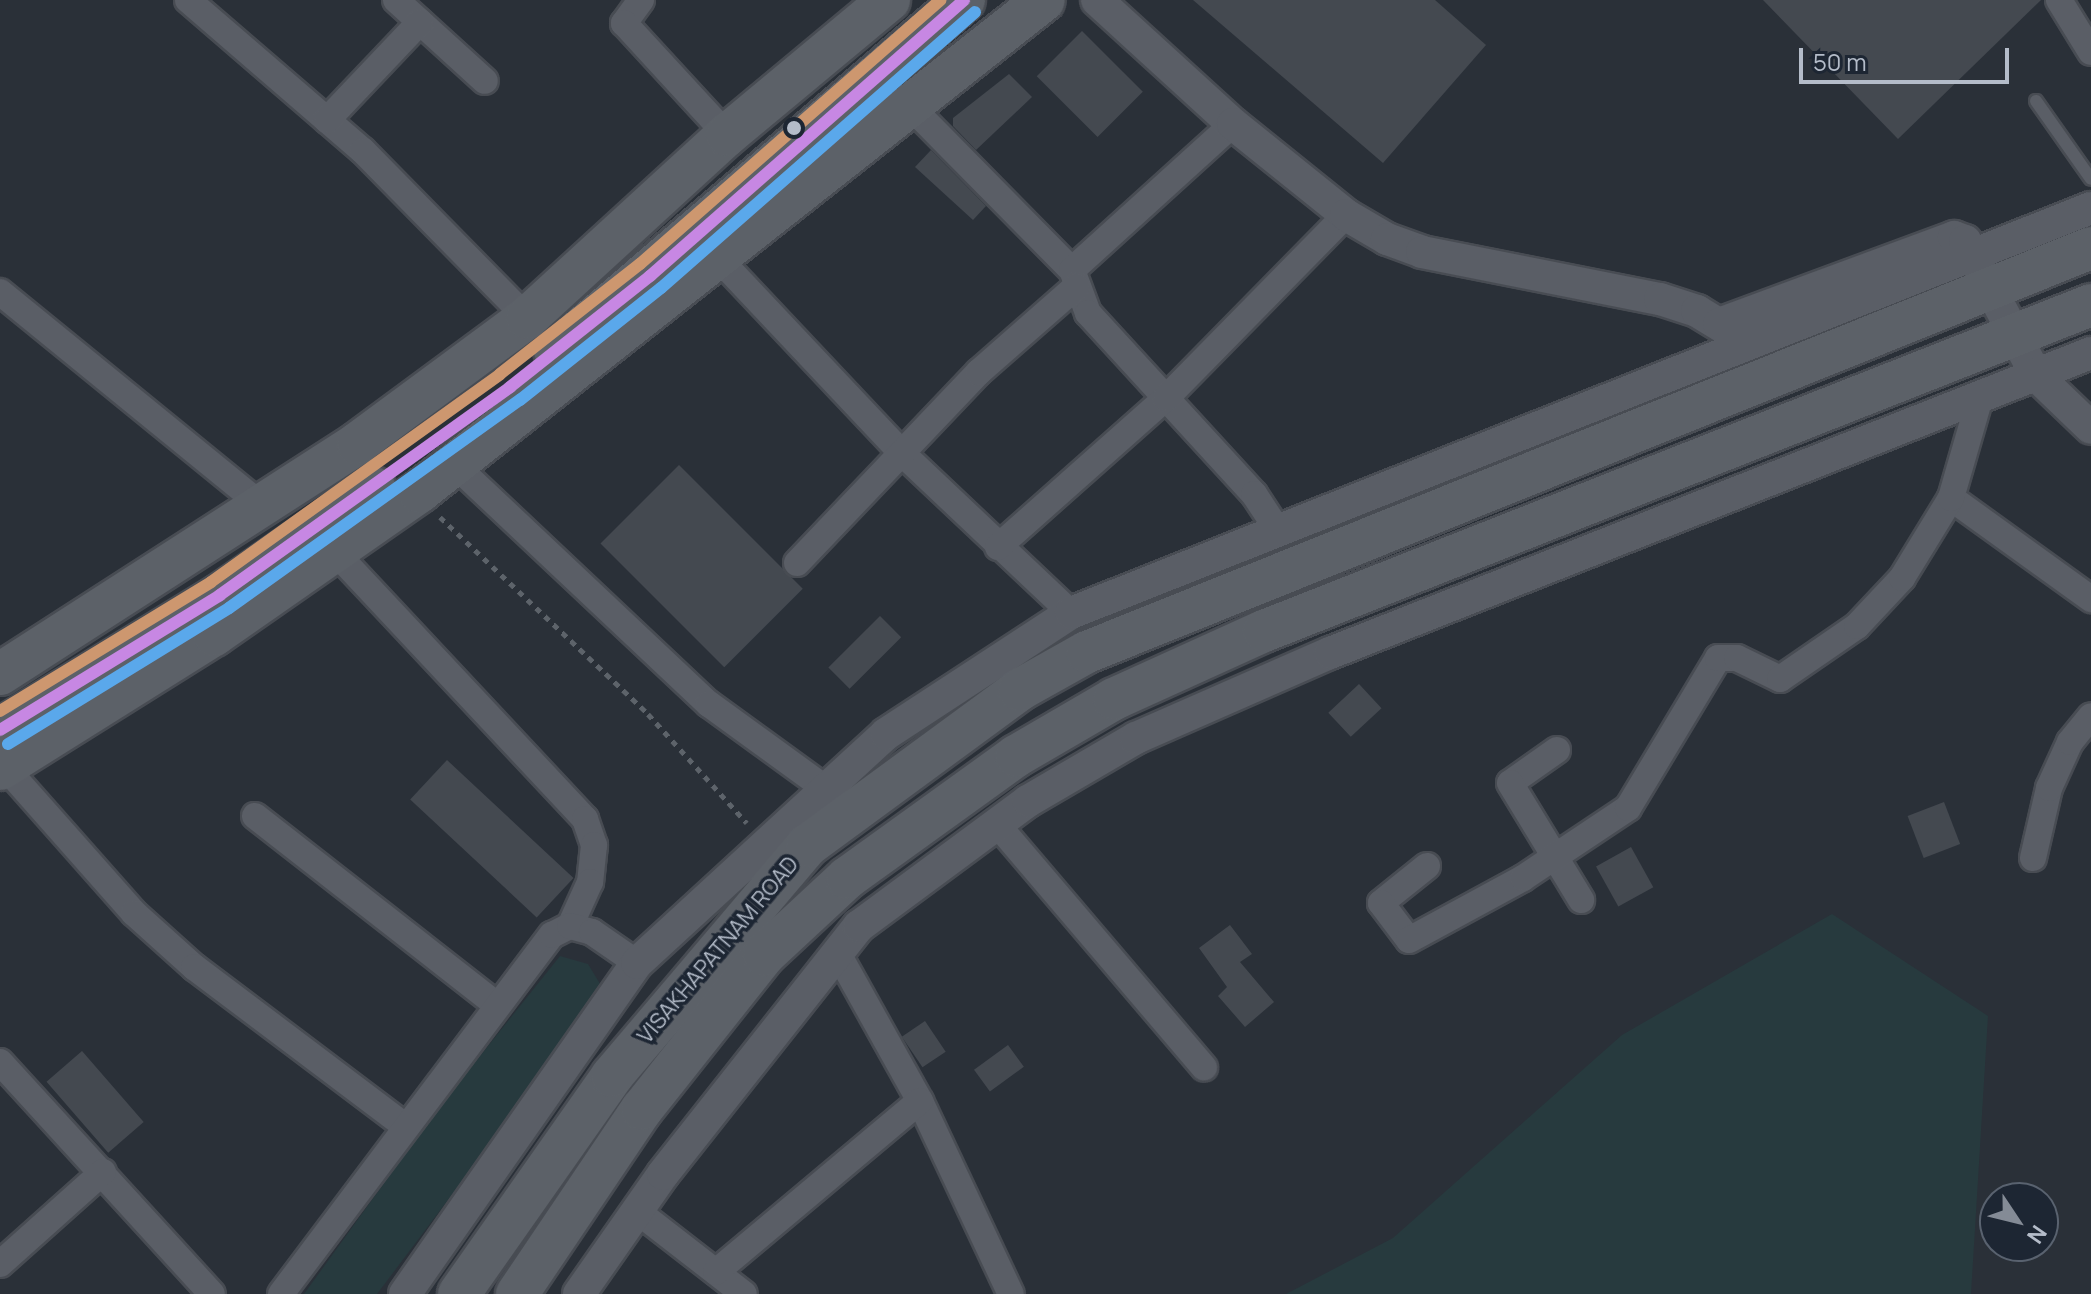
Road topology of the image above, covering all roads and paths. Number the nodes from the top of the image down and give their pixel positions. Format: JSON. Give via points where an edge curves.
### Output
{"nodes":[{"id":1,"x":188,"y":0,"type":"edge"},
{"id":2,"x":396,"y":0,"type":"edge"},
{"id":3,"x":641,"y":0,"type":"edge"},
{"id":4,"x":889,"y":0,"type":"edge"},
{"id":5,"x":964,"y":0,"type":"edge"},
{"id":6,"x":1044,"y":0,"type":"edge"},
{"id":7,"x":1097,"y":0,"type":"edge"},
{"id":8,"x":2059,"y":0,"type":"edge"},
{"id":9,"x":420,"y":22,"type":"junction"},
{"id":10,"x":2091,"y":52,"type":"edge"},
{"id":11,"x":485,"y":81,"type":"dead end"},
{"id":12,"x":2036,"y":101,"type":"dead end"},
{"id":13,"x":911,"y":107,"type":"junction"},
{"id":14,"x":327,"y":120,"type":"junction"},
{"id":15,"x":1233,"y":124,"type":"junction"},
{"id":16,"x":727,"y":135,"type":"junction"},
{"id":17,"x":2091,"y":179,"type":"edge"},
{"id":18,"x":2091,"y":208,"type":"edge"},
{"id":19,"x":1346,"y":215,"type":"junction"},
{"id":20,"x":2091,"y":248,"type":"edge"},
{"id":21,"x":720,"y":260,"type":"junction"},
{"id":22,"x":1981,"y":274,"type":"junction"},
{"id":23,"x":1074,"y":278,"type":"junction"},
{"id":24,"x":0,"y":292,"type":"edge"},
{"id":25,"x":2091,"y":305,"type":"edge"},
{"id":26,"x":527,"y":318,"type":"junction"},
{"id":27,"x":1719,"y":324,"type":"junction"},
{"id":28,"x":2011,"y":336,"type":"junction"},
{"id":29,"x":1749,"y":343,"type":"junction"},
{"id":30,"x":2091,"y":353,"type":"edge"},
{"id":31,"x":2036,"y":375,"type":"junction"},
{"id":32,"x":1166,"y":398,"type":"junction"},
{"id":33,"x":1979,"y":401,"type":"junction"},
{"id":34,"x":2091,"y":428,"type":"edge"},
{"id":35,"x":900,"y":450,"type":"junction"},
{"id":36,"x":455,"y":465,"type":"junction"},
{"id":37,"x":419,"y":492,"type":"junction"},
{"id":38,"x":1951,"y":498,"type":"junction"},
{"id":39,"x":262,"y":506,"type":"junction"},
{"id":40,"x":1277,"y":529,"type":"junction"},
{"id":41,"x":998,"y":547,"type":"junction"},
{"id":42,"x":335,"y":552,"type":"junction"},
{"id":43,"x":797,"y":563,"type":"dead end"},
{"id":44,"x":2091,"y":599,"type":"edge"},
{"id":45,"x":1071,"y":613,"type":"junction"},
{"id":46,"x":0,"y":674,"type":"edge"},
{"id":47,"x":1114,"y":699,"type":"junction"},
{"id":48,"x":2091,"y":716,"type":"edge"},
{"id":49,"x":1136,"y":738,"type":"junction"},
{"id":50,"x":1557,"y":750,"type":"dead end"},
{"id":51,"x":1,"y":755,"type":"edge"},
{"id":52,"x":826,"y":789,"type":"junction"},
{"id":53,"x":255,"y":816,"type":"dead end"},
{"id":54,"x":996,"y":823,"type":"junction"},
{"id":55,"x":751,"y":829,"type":"dead end"},
{"id":56,"x":1555,"y":857,"type":"junction"},
{"id":57,"x":2033,"y":858,"type":"dead end"},
{"id":58,"x":1427,"y":866,"type":"dead end"},
{"id":59,"x":1581,"y":900,"type":"dead end"},
{"id":60,"x":570,"y":926,"type":"junction"},
{"id":61,"x":837,"y":952,"type":"junction"},
{"id":62,"x":637,"y":963,"type":"junction"},
{"id":63,"x":496,"y":1004,"type":"junction"},
{"id":64,"x":0,"y":1062,"type":"edge"},
{"id":65,"x":1204,"y":1067,"type":"dead end"},
{"id":66,"x":920,"y":1101,"type":"junction"},
{"id":67,"x":404,"y":1125,"type":"junction"},
{"id":68,"x":103,"y":1172,"type":"junction"},
{"id":69,"x":637,"y":1211,"type":"junction"},
{"id":70,"x":0,"y":1264,"type":"edge"},
{"id":71,"x":716,"y":1272,"type":"junction"},
{"id":72,"x":212,"y":1294,"type":"edge"},
{"id":73,"x":281,"y":1294,"type":"edge"},
{"id":74,"x":405,"y":1294,"type":"edge"},
{"id":75,"x":459,"y":1294,"type":"edge"},
{"id":76,"x":517,"y":1294,"type":"edge"},
{"id":77,"x":579,"y":1294,"type":"edge"},
{"id":78,"x":744,"y":1294,"type":"edge"},
{"id":79,"x":1011,"y":1294,"type":"edge"}],
"edges":[{"from":1,"to":14,"type":"street"},
{"from":2,"to":9,"type":"street"},
{"from":3,"to":16,"type":"street","via":[[624,23]]},
{"from":4,"to":16,"type":"main road"},
{"from":5,"to":51,"type":"main road","via":[[650,276],[510,387]]},
{"from":6,"to":13,"type":"main road"},
{"from":7,"to":15,"type":"street"},
{"from":8,"to":10,"type":"street"},
{"from":9,"to":11,"type":"street"},
{"from":9,"to":14,"type":"street"},
{"from":12,"to":17,"type":"lane"},
{"from":13,"to":21,"type":"main road"},
{"from":13,"to":23,"type":"street"},
{"from":14,"to":26,"type":"street"},
{"from":15,"to":19,"type":"street"},
{"from":15,"to":23,"type":"street"},
{"from":16,"to":26,"type":"main road"},
{"from":18,"to":22,"type":"street"},
{"from":19,"to":27,"type":"street","via":[[1422,252],[1660,299]]},
{"from":19,"to":32,"type":"street"},
{"from":20,"to":22,"type":"main road","name":"VISAKHAPATNAM ROAD"},
{"from":21,"to":35,"type":"street"},
{"from":21,"to":36,"type":"main road"},
{"from":22,"to":27,"type":"street","via":[[1965,241],[1941,240]]},
{"from":22,"to":28,"type":"street"},
{"from":22,"to":29,"type":"street"},
{"from":22,"to":75,"type":"main road","name":"VISAKHAPATNAM ROAD","via":[[1087,652],[1019,690],[807,846],[612,1076]]},
{"from":23,"to":32,"type":"street","via":[[1088,313]]},
{"from":23,"to":35,"type":"street"},
{"from":24,"to":39,"type":"street"},
{"from":25,"to":28,"type":"main road"},
{"from":26,"to":39,"type":"main road"},
{"from":27,"to":29,"type":"street"},
{"from":28,"to":31,"type":"street"},
{"from":28,"to":47,"type":"main road","via":[[1278,625]]},
{"from":29,"to":40,"type":"street"},
{"from":30,"to":31,"type":"street"},
{"from":31,"to":33,"type":"street"},
{"from":31,"to":34,"type":"street"},
{"from":32,"to":40,"type":"street","via":[[1254,494]]},
{"from":32,"to":41,"type":"street"},
{"from":33,"to":38,"type":"street"},
{"from":33,"to":49,"type":"street","via":[[1330,653]]},
{"from":35,"to":41,"type":"street"},
{"from":35,"to":43,"type":"street"},
{"from":36,"to":37,"type":"main road"},
{"from":36,"to":52,"type":"street","via":[[709,704]]},
{"from":37,"to":42,"type":"main road"},
{"from":37,"to":55,"type":"path","via":[[648,714]]},
{"from":38,"to":44,"type":"street"},
{"from":38,"to":56,"type":"street","via":[[1902,578],[1870,615],[1791,673],[1769,677],[1737,658],[1718,658],[1638,798]]},
{"from":39,"to":46,"type":"main road"},
{"from":40,"to":45,"type":"street"},
{"from":41,"to":45,"type":"street"},
{"from":42,"to":51,"type":"main road"},
{"from":42,"to":60,"type":"street","via":[[585,819],[594,845],[590,882]]},
{"from":45,"to":52,"type":"street","via":[[886,734]]},
{"from":47,"to":49,"type":"street"},
{"from":47,"to":76,"type":"main road","via":[[934,811],[847,878],[764,955],[642,1109]]},
{"from":48,"to":57,"type":"street","via":[[2070,742],[2049,788]]},
{"from":49,"to":54,"type":"street"},
{"from":50,"to":56,"type":"street","via":[[1510,783]]},
{"from":51,"to":67,"type":"street","via":[[174,949]]},
{"from":52,"to":62,"type":"street"},
{"from":53,"to":63,"type":"street"},
{"from":54,"to":61,"type":"street","via":[[859,926]]},
{"from":54,"to":65,"type":"street"},
{"from":56,"to":58,"type":"street","via":[[1409,940],[1381,903]]},
{"from":56,"to":59,"type":"street"},
{"from":60,"to":62,"type":"street","via":[[592,932]]},
{"from":60,"to":63,"type":"street","via":[[535,954]]},
{"from":61,"to":66,"type":"street"},
{"from":61,"to":69,"type":"street"},
{"from":62,"to":74,"type":"street"},
{"from":63,"to":67,"type":"street"},
{"from":64,"to":68,"type":"street"},
{"from":66,"to":71,"type":"street"},
{"from":66,"to":79,"type":"street"},
{"from":67,"to":73,"type":"street"},
{"from":68,"to":70,"type":"street"},
{"from":68,"to":72,"type":"street"},
{"from":69,"to":71,"type":"street"},
{"from":69,"to":77,"type":"street"},
{"from":71,"to":78,"type":"street"}]}
